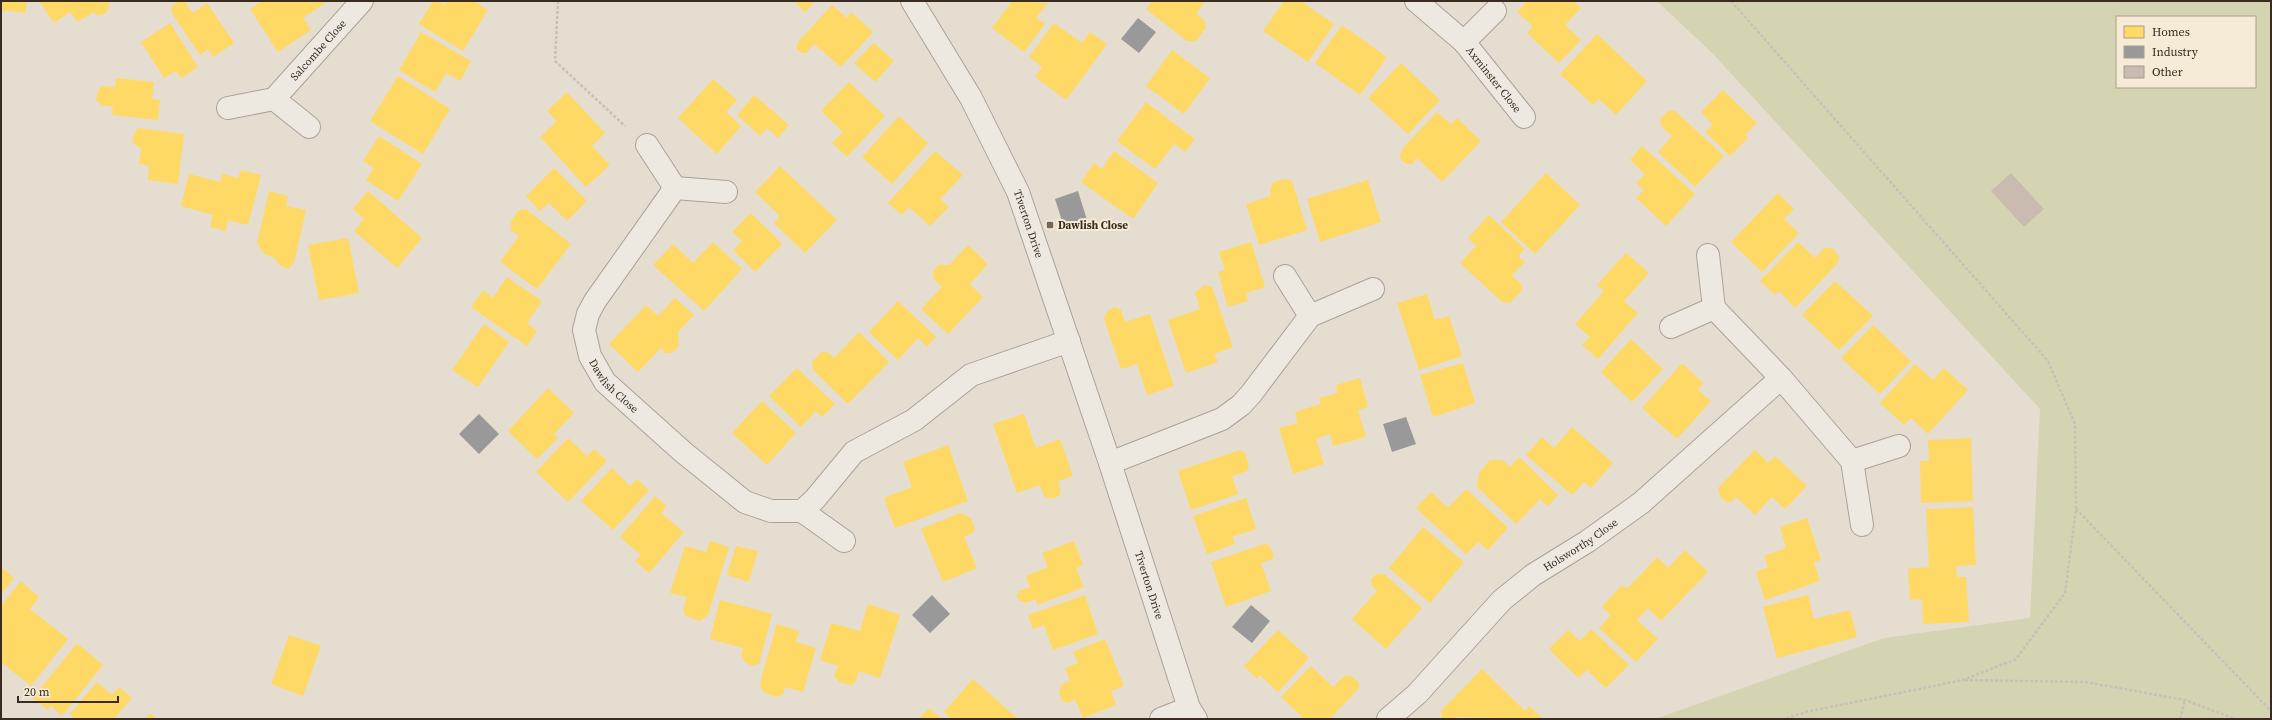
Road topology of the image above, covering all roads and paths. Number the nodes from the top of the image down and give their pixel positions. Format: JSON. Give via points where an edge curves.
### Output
{"nodes":[{"id":1,"x":362,"y":1,"type":"edge"},
{"id":2,"x":558,"y":1,"type":"edge"},
{"id":3,"x":912,"y":1,"type":"edge"},
{"id":4,"x":1416,"y":1,"type":"edge"},
{"id":5,"x":1731,"y":1,"type":"edge"},
{"id":6,"x":1495,"y":11,"type":"dead end"},
{"id":7,"x":1464,"y":42,"type":"junction"},
{"id":8,"x":274,"y":99,"type":"junction"},
{"id":9,"x":228,"y":108,"type":"dead end"},
{"id":10,"x":1524,"y":117,"type":"dead end"},
{"id":11,"x":309,"y":126,"type":"dead end"},
{"id":12,"x":647,"y":145,"type":"joint"},
{"id":13,"x":675,"y":188,"type":"junction"},
{"id":14,"x":726,"y":192,"type":"dead end"},
{"id":15,"x":1708,"y":255,"type":"dead end"},
{"id":16,"x":1285,"y":276,"type":"dead end"},
{"id":17,"x":1373,"y":289,"type":"dead end"},
{"id":18,"x":1714,"y":308,"type":"junction"},
{"id":19,"x":1310,"y":316,"type":"junction"},
{"id":20,"x":1671,"y":327,"type":"dead end"},
{"id":21,"x":1069,"y":341,"type":"junction"},
{"id":22,"x":1781,"y":378,"type":"junction"},
{"id":23,"x":1899,"y":446,"type":"dead end"},
{"id":24,"x":1852,"y":461,"type":"junction"},
{"id":25,"x":1110,"y":463,"type":"junction"},
{"id":26,"x":2076,"y":509,"type":"junction"},
{"id":27,"x":802,"y":511,"type":"junction"},
{"id":28,"x":1862,"y":525,"type":"dead end"},
{"id":29,"x":844,"y":541,"type":"dead end"},
{"id":30,"x":1963,"y":680,"type":"junction"},
{"id":31,"x":2184,"y":700,"type":"junction"},
{"id":32,"x":2271,"y":711,"type":"edge"},
{"id":33,"x":1192,"y":713,"type":"edge"},
{"id":34,"x":1161,"y":719,"type":"edge"},
{"id":35,"x":1388,"y":719,"type":"edge"},
{"id":36,"x":1785,"y":719,"type":"edge"},
{"id":37,"x":2180,"y":719,"type":"edge"},
{"id":38,"x":2235,"y":719,"type":"edge"}],
"edges":[{"from":1,"to":8,"type":"street","name":"Salcombe Close"},
{"from":2,"to":12,"type":"path","via":[[555,62]]},
{"from":3,"to":21,"type":"street","name":"Tiverton Drive","via":[[971,98],[1018,192]]},
{"from":4,"to":7,"type":"street","name":"Axminster Close"},
{"from":5,"to":26,"type":"path","via":[[2048,361],[2075,424]]},
{"from":6,"to":7,"type":"street","name":"Axminster Close"},
{"from":7,"to":10,"type":"street","name":"Axminster Close"},
{"from":8,"to":9,"type":"street"},
{"from":8,"to":11,"type":"street"},
{"from":12,"to":13,"type":"street"},
{"from":13,"to":14,"type":"street"},
{"from":13,"to":27,"type":"street","name":"Dawlish Close","via":[[588,314],[584,330],[590,356],[605,382],[683,452],[746,502],[771,511]]},
{"from":15,"to":18,"type":"street"},
{"from":16,"to":19,"type":"street"},
{"from":17,"to":19,"type":"street"},
{"from":18,"to":20,"type":"street"},
{"from":18,"to":22,"type":"street"},
{"from":19,"to":25,"type":"street","via":[[1241,405],[1222,419]]},
{"from":21,"to":25,"type":"street","name":"Tiverton Drive"},
{"from":21,"to":27,"type":"street","via":[[971,375],[914,420],[854,452],[815,500]]},
{"from":22,"to":24,"type":"street"},
{"from":22,"to":35,"type":"street","name":"Holsworthy Close","via":[[1641,503],[1588,541],[1533,575],[1502,600],[1417,694]]},
{"from":23,"to":24,"type":"street"},
{"from":24,"to":28,"type":"street"},
{"from":25,"to":33,"type":"street","name":"Tiverton Drive"},
{"from":26,"to":30,"type":"path","via":[[2065,593],[2016,659]]},
{"from":26,"to":32,"type":"path"},
{"from":27,"to":29,"type":"street"},
{"from":30,"to":31,"type":"path","via":[[2085,682]]},
{"from":30,"to":36,"type":"path","via":[[1806,712]]},
{"from":31,"to":37,"type":"path"},
{"from":31,"to":38,"type":"path"},
{"from":33,"to":34,"type":"street","name":"Tiverton Drive"}]}
